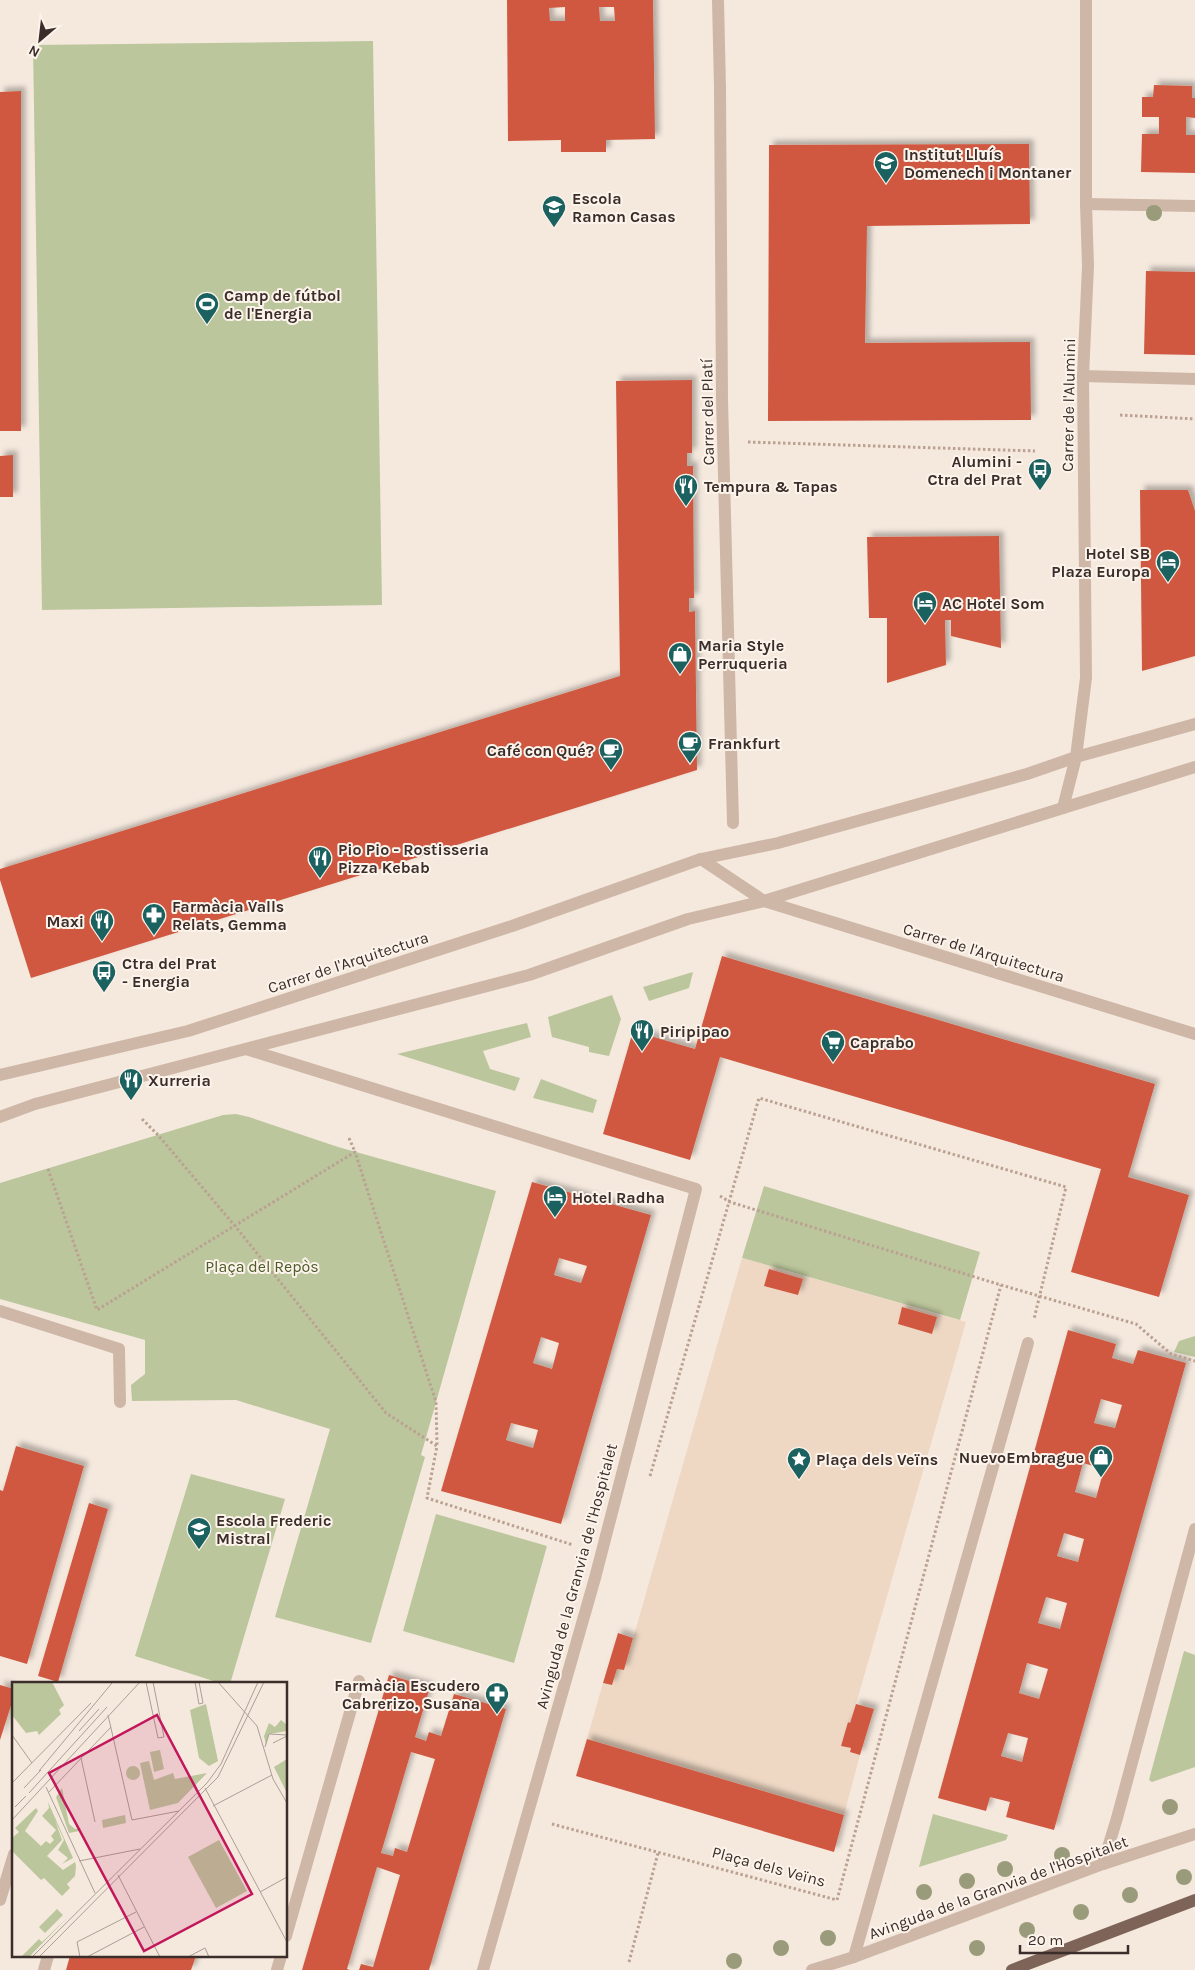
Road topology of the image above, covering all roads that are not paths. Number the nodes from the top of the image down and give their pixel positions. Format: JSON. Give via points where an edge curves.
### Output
{"nodes":[{"id":1,"x":718,"y":0,"type":"edge"},
{"id":2,"x":1086,"y":0,"type":"edge"},
{"id":3,"x":1086,"y":204,"type":"junction"},
{"id":4,"x":1195,"y":206,"type":"edge"},
{"id":5,"x":1083,"y":376,"type":"junction"},
{"id":6,"x":1195,"y":379,"type":"edge"},
{"id":7,"x":1195,"y":724,"type":"edge"},
{"id":8,"x":1076,"y":757,"type":"junction"},
{"id":9,"x":1195,"y":768,"type":"edge"},
{"id":10,"x":1063,"y":808,"type":"junction"},
{"id":11,"x":733,"y":823,"type":"dead end"},
{"id":12,"x":701,"y":859,"type":"junction"},
{"id":13,"x":764,"y":901,"type":"junction"},
{"id":14,"x":1195,"y":1034,"type":"edge"},
{"id":15,"x":246,"y":1049,"type":"junction"},
{"id":16,"x":0,"y":1076,"type":"edge"},
{"id":17,"x":0,"y":1117,"type":"edge"},
{"id":18,"x":0,"y":1311,"type":"edge"},
{"id":19,"x":1028,"y":1343,"type":"road end"},
{"id":20,"x":120,"y":1402,"type":"dead end"},
{"id":21,"x":1195,"y":1529,"type":"edge"},
{"id":22,"x":359,"y":1681,"type":"dead end"},
{"id":23,"x":1195,"y":1834,"type":"edge"},
{"id":24,"x":12,"y":1861,"type":"edge"},
{"id":25,"x":1103,"y":1864,"type":"junction"},
{"id":26,"x":0,"y":1900,"type":"edge"},
{"id":27,"x":1195,"y":1900,"type":"edge"},
{"id":28,"x":288,"y":1929,"type":"edge"},
{"id":29,"x":854,"y":1957,"type":"junction"},
{"id":30,"x":483,"y":1970,"type":"edge"},
{"id":31,"x":812,"y":1970,"type":"edge"},
{"id":32,"x":1012,"y":1970,"type":"edge"}],
"edges":[{"from":1,"to":11,"type":"street","name":"Carrer del Platí","via":[[723,442]]},
{"from":2,"to":3,"type":"street","name":"Carrer de l'Alumini"},
{"from":3,"to":4,"type":"street"},
{"from":3,"to":5,"type":"street","name":"Carrer de l'Alumini","via":[[1088,266]]},
{"from":5,"to":6,"type":"street"},
{"from":5,"to":8,"type":"street","name":"Carrer de l'Alumini","via":[[1086,678]]},
{"from":7,"to":8,"type":"street","name":"Carrer de l'Arquitectura"},
{"from":8,"to":10,"type":"street","name":"Carrer de l'Alumini"},
{"from":8,"to":12,"type":"street","name":"Carrer de l'Arquitectura","via":[[1027,774],[778,843]]},
{"from":9,"to":10,"type":"street"},
{"from":10,"to":13,"type":"street"},
{"from":12,"to":13,"type":"street","name":"Carrer de l'Arquitectura"},
{"from":12,"to":16,"type":"street","name":"Carrer de l'Arquitectura","via":[[512,926],[188,1031]]},
{"from":13,"to":14,"type":"street","name":"Carrer de l'Arquitectura"},
{"from":13,"to":15,"type":"street","via":[[688,919],[529,975]]},
{"from":15,"to":17,"type":"street","via":[[35,1104]]},
{"from":15,"to":30,"type":"street","name":"Avinguda de la Granvia de l'Hospitalet","via":[[696,1189],[595,1578]]},
{"from":18,"to":20,"type":"street","via":[[120,1349]]},
{"from":19,"to":29,"type":"street"},
{"from":21,"to":25,"type":"street"},
{"from":22,"to":28,"type":"street"},
{"from":23,"to":25,"type":"street","name":"Avinguda de la Granvia de l'Hospitalet"},
{"from":24,"to":26,"type":"street"},
{"from":25,"to":29,"type":"street","name":"Avinguda de la Granvia de l'Hospitalet"},
{"from":27,"to":32,"type":"main road"},
{"from":29,"to":31,"type":"street","name":"Avinguda de la Granvia de l'Hospitalet"}]}
